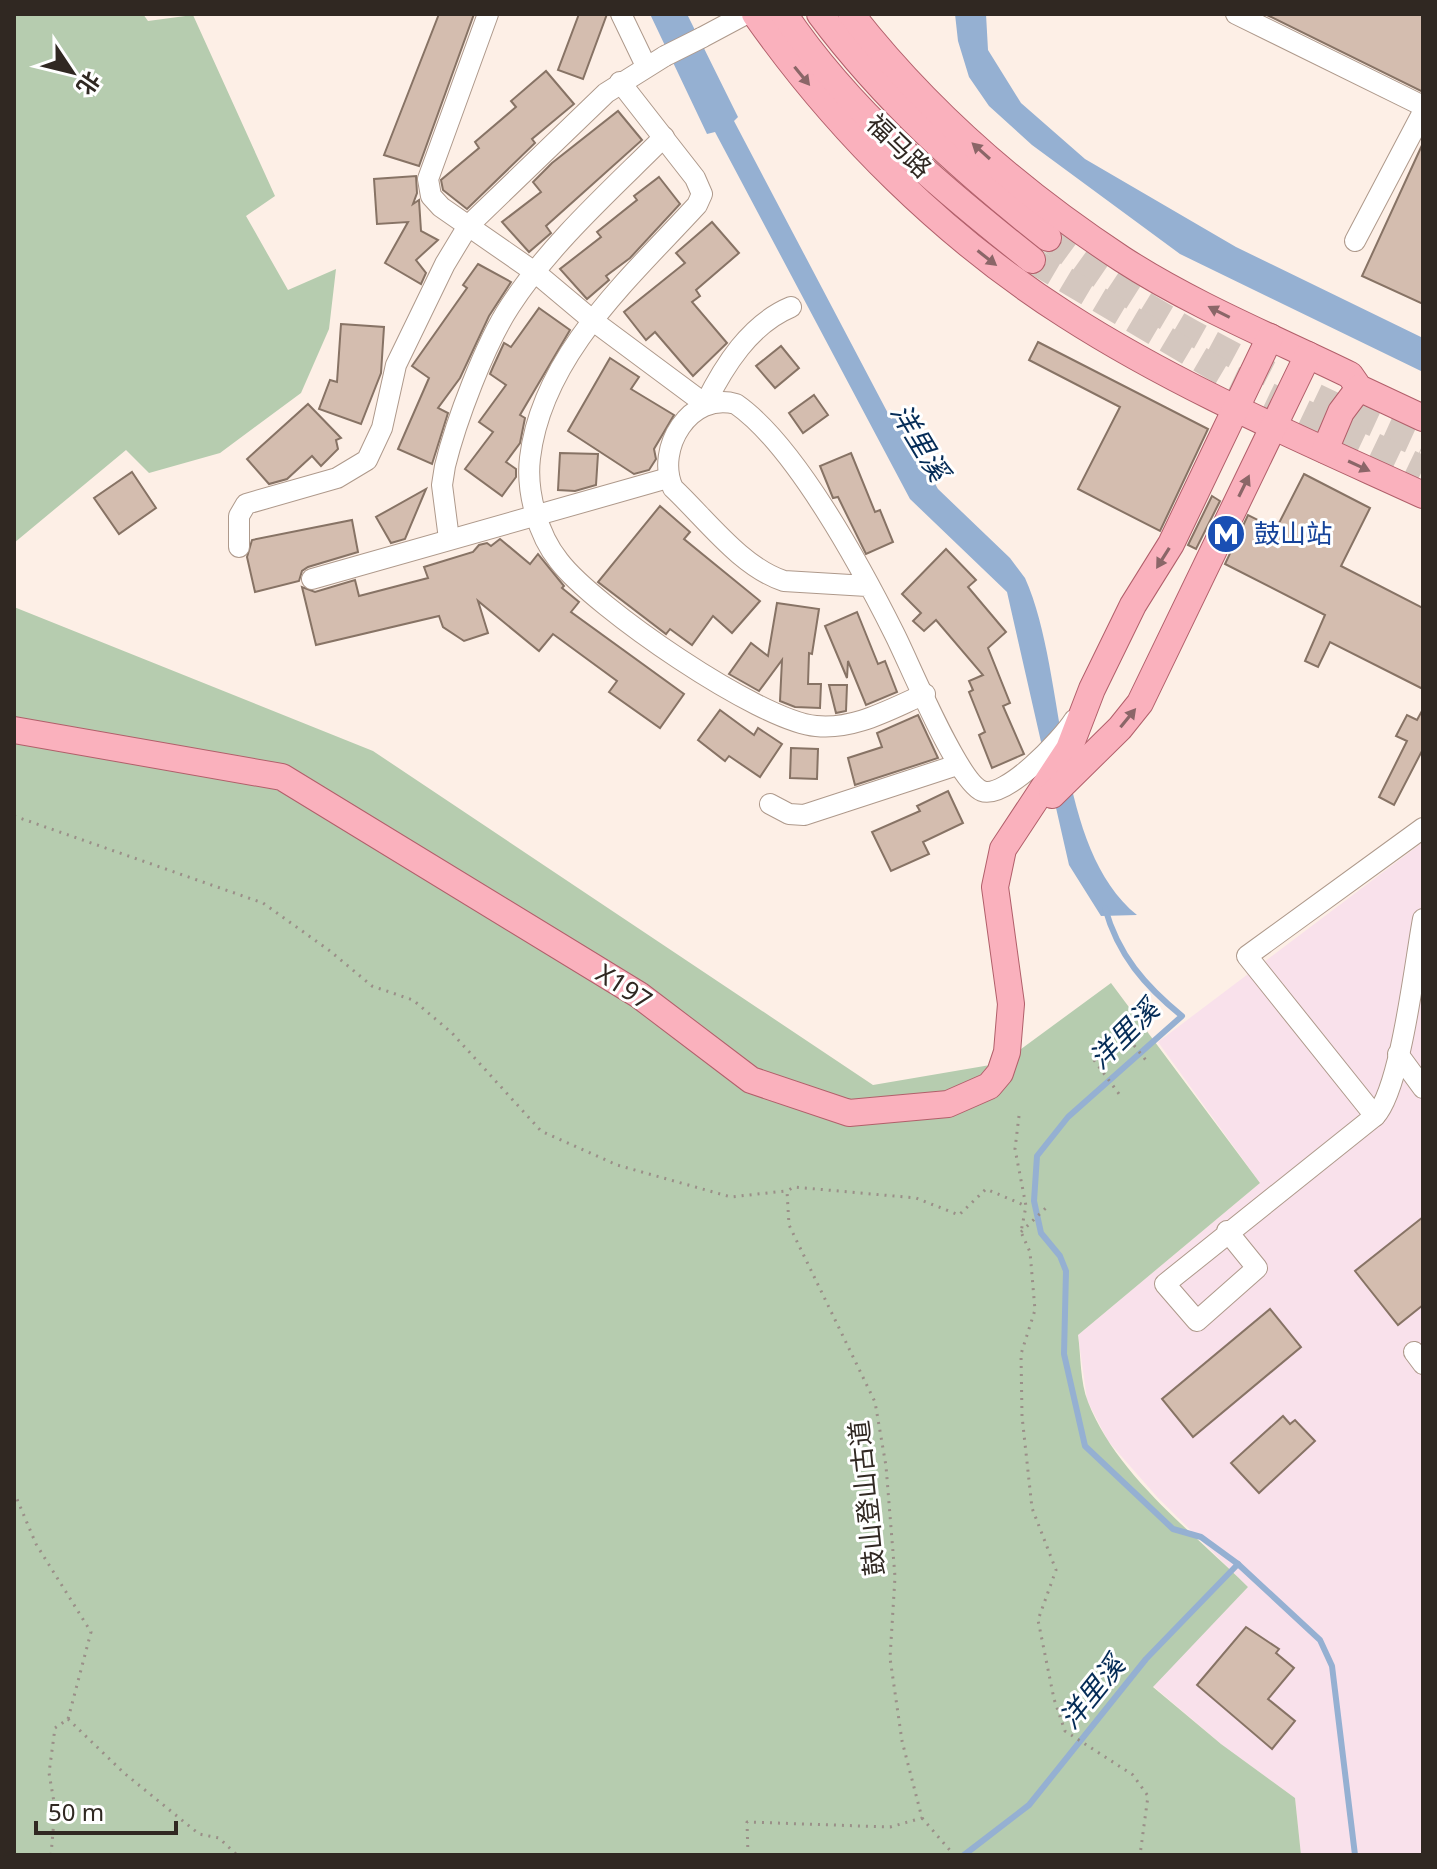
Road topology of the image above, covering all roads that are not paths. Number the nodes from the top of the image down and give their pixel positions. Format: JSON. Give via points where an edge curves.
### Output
{"nodes":[{"id":1,"x":488,"y":14,"type":"edge"},
{"id":2,"x":621,"y":14,"type":"edge"},
{"id":3,"x":746,"y":14,"type":"edge"},
{"id":4,"x":755,"y":14,"type":"edge"},
{"id":5,"x":784,"y":14,"type":"edge"},
{"id":6,"x":820,"y":14,"type":"edge"},
{"id":7,"x":851,"y":14,"type":"edge"},
{"id":8,"x":1236,"y":14,"type":"edge"},
{"id":9,"x":646,"y":66,"type":"junction"},
{"id":10,"x":620,"y":82,"type":"junction"},
{"id":11,"x":1423,"y":109,"type":"edge"},
{"id":12,"x":664,"y":137,"type":"junction"},
{"id":13,"x":468,"y":226,"type":"junction"},
{"id":14,"x":1048,"y":238,"type":"tunnel mouth"},
{"id":15,"x":1355,"y":241,"type":"dead end"},
{"id":16,"x":1032,"y":260,"type":"tunnel mouth"},
{"id":17,"x":536,"y":273,"type":"junction"},
{"id":18,"x":791,"y":307,"type":"dead end"},
{"id":19,"x":592,"y":320,"type":"junction"},
{"id":20,"x":1270,"y":337,"type":"junction"},
{"id":21,"x":1308,"y":355,"type":"junction"},
{"id":22,"x":1359,"y":388,"type":"junction"},
{"id":23,"x":705,"y":404,"type":"junction"},
{"id":24,"x":1236,"y":408,"type":"junction"},
{"id":25,"x":1423,"y":418,"type":"edge"},
{"id":26,"x":1273,"y":427,"type":"junction"},
{"id":27,"x":1325,"y":450,"type":"junction"},
{"id":28,"x":668,"y":478,"type":"junction"},
{"id":29,"x":1423,"y":495,"type":"edge"},
{"id":30,"x":537,"y":515,"type":"junction"},
{"id":31,"x":449,"y":539,"type":"junction"},
{"id":32,"x":239,"y":547,"type":"dead end"},
{"id":33,"x":312,"y":579,"type":"dead end"},
{"id":34,"x":867,"y":586,"type":"junction"},
{"id":35,"x":925,"y":694,"type":"junction"},
{"id":36,"x":14,"y":730,"type":"edge"},
{"id":37,"x":1070,"y":753,"type":"junction"},
{"id":38,"x":957,"y":765,"type":"junction"},
{"id":39,"x":770,"y":804,"type":"dead end"},
{"id":40,"x":1421,"y":829,"type":"edge"},
{"id":41,"x":1423,"y":919,"type":"edge"},
{"id":42,"x":1398,"y":1054,"type":"junction"},
{"id":43,"x":1423,"y":1088,"type":"edge"},
{"id":44,"x":1375,"y":1116,"type":"junction"},
{"id":45,"x":1227,"y":1231,"type":"junction"}],
"edges":[{"from":1,"to":13,"type":"street","via":[[428,179],[435,202]]},
{"from":2,"to":9,"type":"street"},
{"from":3,"to":9,"type":"street","bridge":true},
{"from":4,"to":24,"type":"main road","one_way":true,"via":[[835,115],[947,226],[1066,316]]},
{"from":5,"to":16,"type":"main road","name":"福马路","via":[[841,87],[902,152]]},
{"from":6,"to":14,"type":"main road","name":"福马路","via":[[918,128]]},
{"from":20,"to":7,"type":"main road","one_way":true,"via":[[1123,260],[1028,192],[936,108]]},
{"from":8,"to":11,"type":"street"},
{"from":9,"to":10,"type":"street"},
{"from":10,"to":12,"type":"street"},
{"from":10,"to":13,"type":"street"},
{"from":11,"to":15,"type":"street"},
{"from":12,"to":17,"type":"street"},
{"from":12,"to":19,"type":"street","via":[[700,187],[701,200]]},
{"from":13,"to":17,"type":"street"},
{"from":13,"to":32,"type":"street","via":[[396,365],[382,428],[367,460],[337,478],[246,504],[239,516]]},
{"from":17,"to":19,"type":"street"},
{"from":17,"to":31,"type":"street","via":[[501,320],[448,455],[442,485]]},
{"from":18,"to":23,"type":"street","via":[[757,329],[720,375]]},
{"from":19,"to":23,"type":"street"},
{"from":19,"to":30,"type":"street","via":[[557,378],[533,440],[529,478]]},
{"from":20,"to":21,"type":"main road"},
{"from":20,"to":24,"type":"main road"},
{"from":21,"to":22,"type":"main road","via":[[1350,375]]},
{"from":21,"to":26,"type":"main road"},
{"from":22,"to":25,"type":"main road"},
{"from":22,"to":27,"type":"main road","via":[[1341,412]]},
{"from":23,"to":28,"type":"street","via":[[680,427],[669,456]]},
{"from":23,"to":34,"type":"street","via":[[726,401],[745,410],[797,469]]},
{"from":24,"to":26,"type":"main road"},
{"from":24,"to":37,"type":"main road","one_way":true,"via":[[1171,544],[1133,605],[1092,689]]},
{"from":26,"to":27,"type":"main road"},
{"from":37,"to":26,"type":"main road","one_way":true,"via":[[1140,703]]},
{"from":27,"to":29,"type":"main road","one_way":true},
{"from":28,"to":30,"type":"street"},
{"from":28,"to":34,"type":"street","via":[[742,555],[772,577]]},
{"from":30,"to":31,"type":"street"},
{"from":30,"to":35,"type":"street","via":[[557,559],[583,585],[768,713],[817,727],[847,725]]},
{"from":31,"to":33,"type":"street"},
{"from":34,"to":35,"type":"street"},
{"from":35,"to":38,"type":"street"},
{"from":36,"to":37,"type":"main road","name":"X197","number":"X197","via":[[282,777],[639,995],[751,1080],[849,1113],[948,1104],[982,1091],[1000,1073],[1011,1004],[995,887],[998,862],[1014,830],[1041,800]]},
{"from":37,"to":38,"type":"street","via":[[1033,763],[989,793],[974,787]]},
{"from":38,"to":39,"type":"street","via":[[804,815]]},
{"from":40,"to":44,"type":"street","via":[[1247,956]]},
{"from":41,"to":42,"type":"street"},
{"from":42,"to":43,"type":"street"},
{"from":42,"to":44,"type":"street","via":[[1386,1100]]},
{"from":44,"to":45,"type":"street"},
{"from":45,"to":45,"type":"street","via":[[1257,1268],[1197,1321],[1165,1284]]}]}
